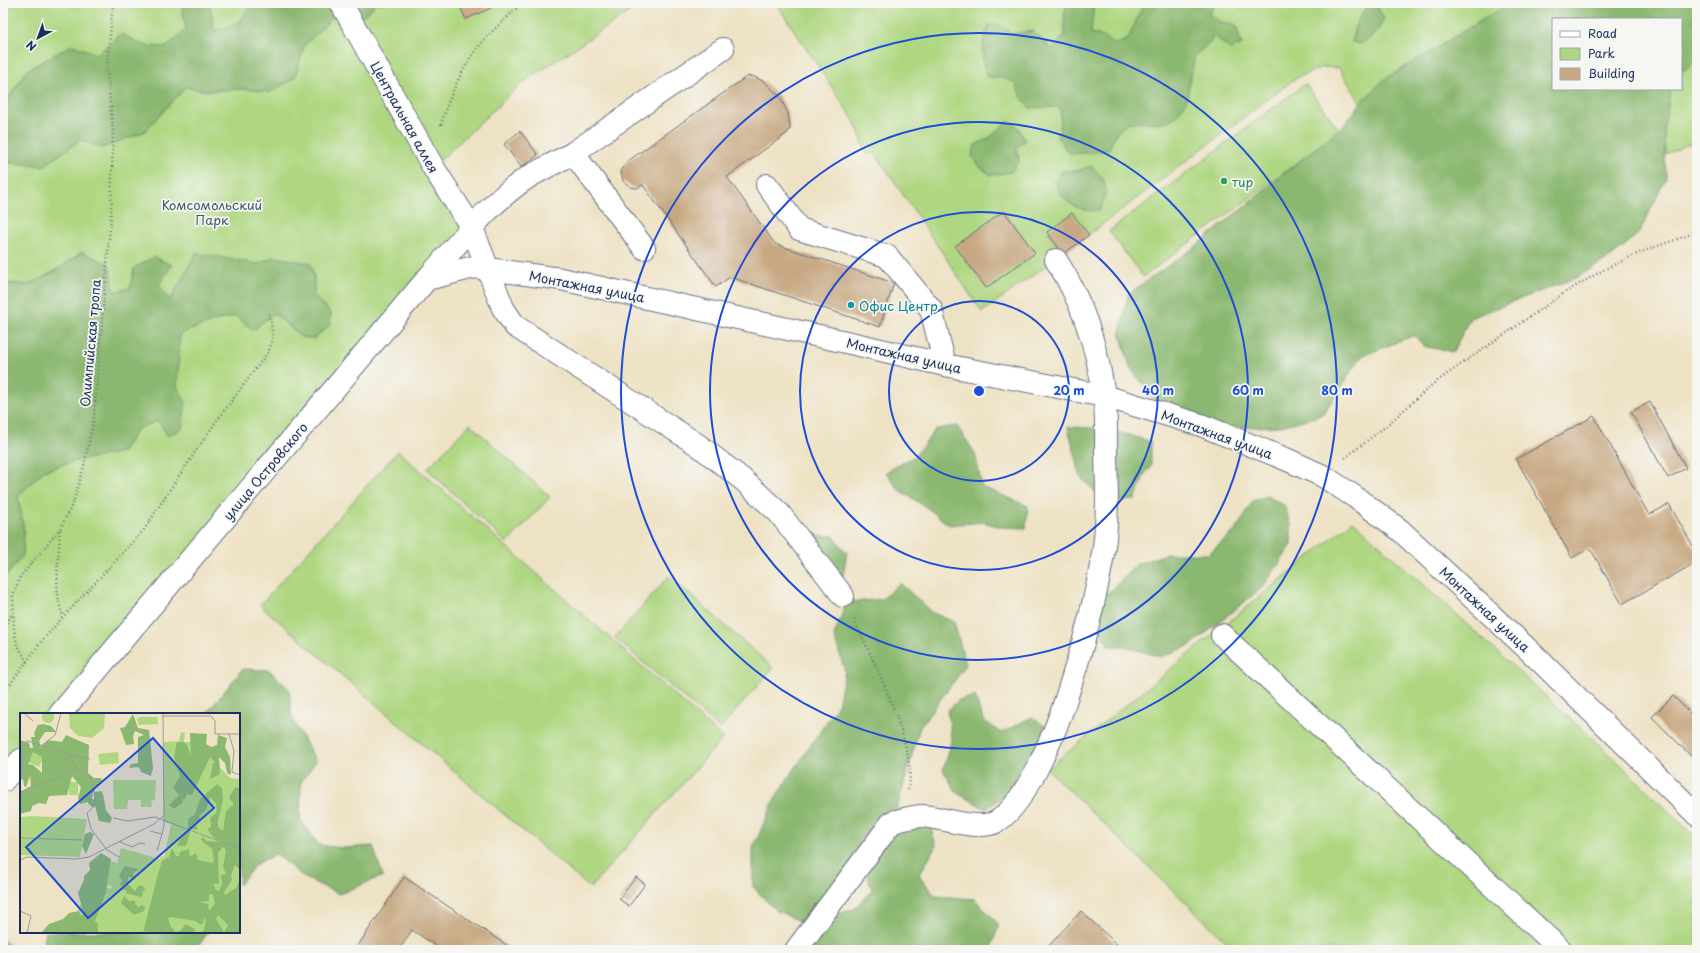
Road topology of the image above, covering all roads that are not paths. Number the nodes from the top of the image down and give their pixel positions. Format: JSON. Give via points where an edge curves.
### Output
{"nodes":[{"id":1,"x":341,"y":3,"type":"edge"},
{"id":2,"x":723,"y":48,"type":"dead end"},
{"id":3,"x":573,"y":154,"type":"junction"},
{"id":4,"x":767,"y":185,"type":"dead end"},
{"id":5,"x":472,"y":228,"type":"junction"},
{"id":6,"x":644,"y":248,"type":"dead end"},
{"id":7,"x":1056,"y":260,"type":"dead end"},
{"id":8,"x":488,"y":269,"type":"junction"},
{"id":9,"x":427,"y":279,"type":"junction"},
{"id":10,"x":945,"y":365,"type":"junction"},
{"id":11,"x":1104,"y":396,"type":"junction"},
{"id":12,"x":843,"y":596,"type":"road end"},
{"id":13,"x":1222,"y":635,"type":"dead end"},
{"id":14,"x":61,"y":713,"type":"edge"},
{"id":15,"x":20,"y":761,"type":"edge"},
{"id":16,"x":3,"y":781,"type":"edge"},
{"id":17,"x":1697,"y":815,"type":"edge"},
{"id":18,"x":796,"y":950,"type":"edge"},
{"id":19,"x":1561,"y":950,"type":"edge"}],
"edges":[{"from":1,"to":5,"type":"street","name":"Центральная аллея","via":[[433,167]]},
{"from":2,"to":3,"type":"street","name":"улица Островского"},
{"from":3,"to":5,"type":"street","name":"улица Островского","via":[[530,177]]},
{"from":3,"to":6,"type":"street"},
{"from":4,"to":10,"type":"street","via":[[799,229],[887,256],[931,309]]},
{"from":5,"to":8,"type":"street","name":"Центральная аллея"},
{"from":5,"to":9,"type":"street","name":"улица Островского"},
{"from":7,"to":11,"type":"street","via":[[1083,310]]},
{"from":8,"to":9,"type":"street","name":"Монтажная улица","via":[[474,267]]},
{"from":8,"to":10,"type":"street","name":"Монтажная улица","via":[[595,287]]},
{"from":8,"to":12,"type":"street","name":"Центральная аллея","via":[[503,308],[515,326],[698,445],[742,479],[779,513]]},
{"from":9,"to":14,"type":"street","name":"улица Островского"},
{"from":10,"to":11,"type":"street","name":"Монтажная улица"},
{"from":11,"to":17,"type":"street","name":"Монтажная улица","via":[[1201,425],[1323,476],[1355,497],[1400,530],[1534,655]]},
{"from":11,"to":18,"type":"street","via":[[1107,481],[1104,546],[1096,590],[1080,657],[1053,735],[1035,772],[1021,795],[995,822],[972,824],[921,816],[892,822]]},
{"from":13,"to":19,"type":"street"},
{"from":15,"to":16,"type":"street"}]}
